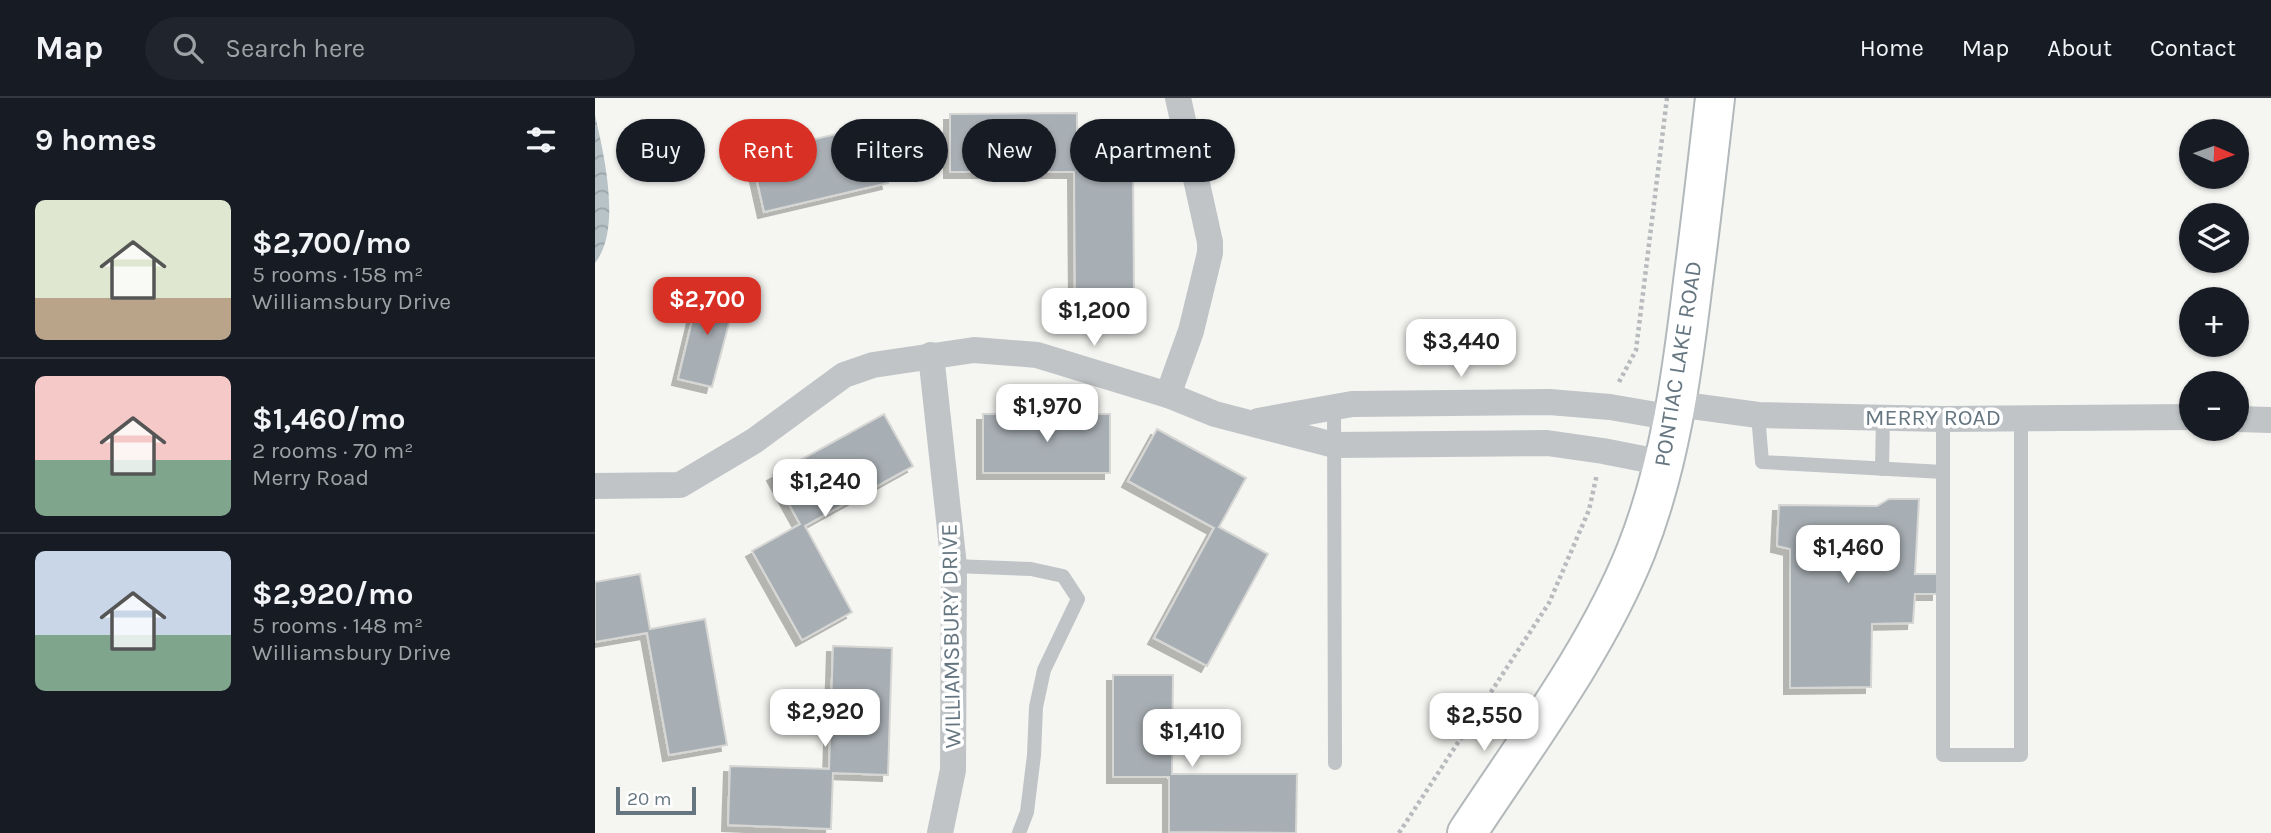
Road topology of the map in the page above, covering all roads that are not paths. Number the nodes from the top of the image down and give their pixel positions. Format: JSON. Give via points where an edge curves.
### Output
{"nodes":[{"id":1,"x":1178,"y":98,"type":"edge"},
{"id":2,"x":1715,"y":98,"type":"edge"},
{"id":3,"x":931,"y":355,"type":"junction"},
{"id":4,"x":1168,"y":395,"type":"junction"},
{"id":5,"x":1334,"y":407,"type":"junction"},
{"id":6,"x":1675,"y":411,"type":"junction"},
{"id":7,"x":1758,"y":415,"type":"junction"},
{"id":8,"x":2179,"y":417,"type":"edge"},
{"id":9,"x":1883,"y":418,"type":"junction"},
{"id":10,"x":2021,"y":418,"type":"junction"},
{"id":11,"x":1943,"y":419,"type":"junction"},
{"id":12,"x":2249,"y":419,"type":"edge"},
{"id":13,"x":2271,"y":420,"type":"edge"},
{"id":14,"x":1249,"y":422,"type":"junction"},
{"id":15,"x":1334,"y":445,"type":"junction"},
{"id":16,"x":1664,"y":463,"type":"junction"},
{"id":17,"x":1882,"y":469,"type":"junction"},
{"id":18,"x":1943,"y":472,"type":"junction"},
{"id":19,"x":595,"y":486,"type":"edge"},
{"id":20,"x":954,"y":566,"type":"junction"},
{"id":21,"x":1335,"y":763,"type":"dead end"},
{"id":22,"x":940,"y":833,"type":"edge"},
{"id":23,"x":1019,"y":833,"type":"edge"},
{"id":24,"x":1467,"y":833,"type":"edge"}],
"edges":[{"from":1,"to":4,"type":"street","via":[[1210,253],[1191,331]]},
{"from":2,"to":6,"type":"main road","name":"PONTIAC LAKE ROAD"},
{"from":3,"to":4,"type":"street","via":[[974,350],[1037,355]]},
{"from":3,"to":19,"type":"street","via":[[844,375],[754,441],[680,485]]},
{"from":3,"to":20,"type":"street","name":"WILLIAMSBURY DRIVE"},
{"from":4,"to":14,"type":"street"},
{"from":5,"to":6,"type":"street","via":[[1549,402]]},
{"from":5,"to":14,"type":"street"},
{"from":5,"to":15,"type":"lane"},
{"from":6,"to":7,"type":"street","name":"MERRY ROAD"},
{"from":6,"to":16,"type":"main road","name":"PONTIAC LAKE ROAD"},
{"from":7,"to":9,"type":"street","name":"MERRY ROAD"},
{"from":7,"to":17,"type":"lane","via":[[1762,462]]},
{"from":8,"to":10,"type":"street","name":"MERRY ROAD"},
{"from":9,"to":11,"type":"street","name":"MERRY ROAD"},
{"from":9,"to":17,"type":"lane"},
{"from":10,"to":11,"type":"street","name":"MERRY ROAD"},
{"from":10,"to":18,"type":"lane","via":[[2021,755],[1943,755]]},
{"from":11,"to":18,"type":"lane"},
{"from":12,"to":13,"type":"street"},
{"from":14,"to":15,"type":"street"},
{"from":15,"to":16,"type":"street","via":[[1548,443]]},
{"from":15,"to":21,"type":"lane"},
{"from":16,"to":24,"type":"main road","name":"PONTIAC LAKE ROAD","via":[[1636,552],[1609,608]]},
{"from":17,"to":18,"type":"lane"},
{"from":20,"to":22,"type":"street","name":"WILLIAMSBURY DRIVE","via":[[953,771]]},
{"from":20,"to":23,"type":"lane","via":[[1031,569],[1063,576],[1078,600],[1044,670],[1036,707],[1027,812]]}]}
